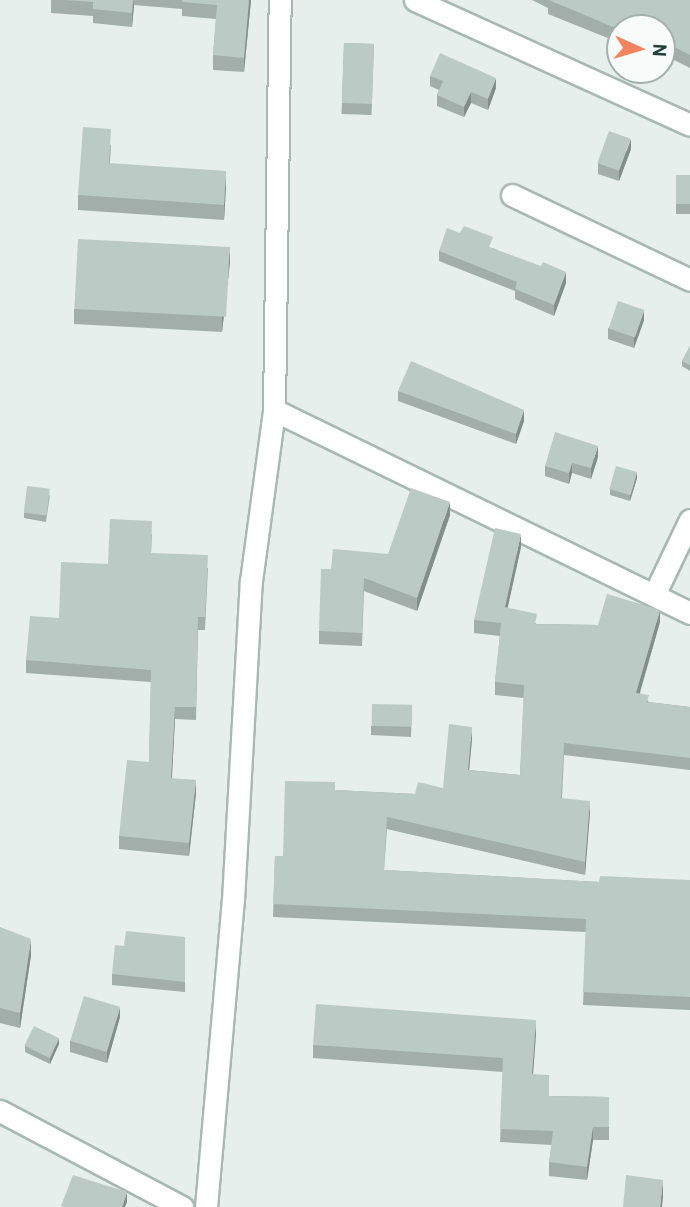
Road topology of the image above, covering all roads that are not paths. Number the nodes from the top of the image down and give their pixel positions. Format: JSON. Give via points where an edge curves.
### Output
{"nodes":[{"id":1,"x":280,"y":0,"type":"edge"},
{"id":2,"x":415,"y":0,"type":"edge"},
{"id":3,"x":690,"y":125,"type":"edge"},
{"id":4,"x":512,"y":195,"type":"dead end"},
{"id":5,"x":690,"y":280,"type":"edge"},
{"id":6,"x":274,"y":410,"type":"junction"},
{"id":7,"x":690,"y":520,"type":"edge"},
{"id":8,"x":654,"y":595,"type":"junction"},
{"id":9,"x":690,"y":613,"type":"edge"},
{"id":10,"x":0,"y":1111,"type":"edge"},
{"id":11,"x":182,"y":1207,"type":"edge"},
{"id":12,"x":206,"y":1207,"type":"edge"}],
"edges":[{"from":1,"to":6,"type":"street"},
{"from":2,"to":3,"type":"street"},
{"from":4,"to":5,"type":"street"},
{"from":6,"to":8,"type":"street"},
{"from":6,"to":12,"type":"street","via":[[251,581],[233,900]]},
{"from":7,"to":8,"type":"street"},
{"from":8,"to":9,"type":"street"},
{"from":10,"to":11,"type":"street"}]}
